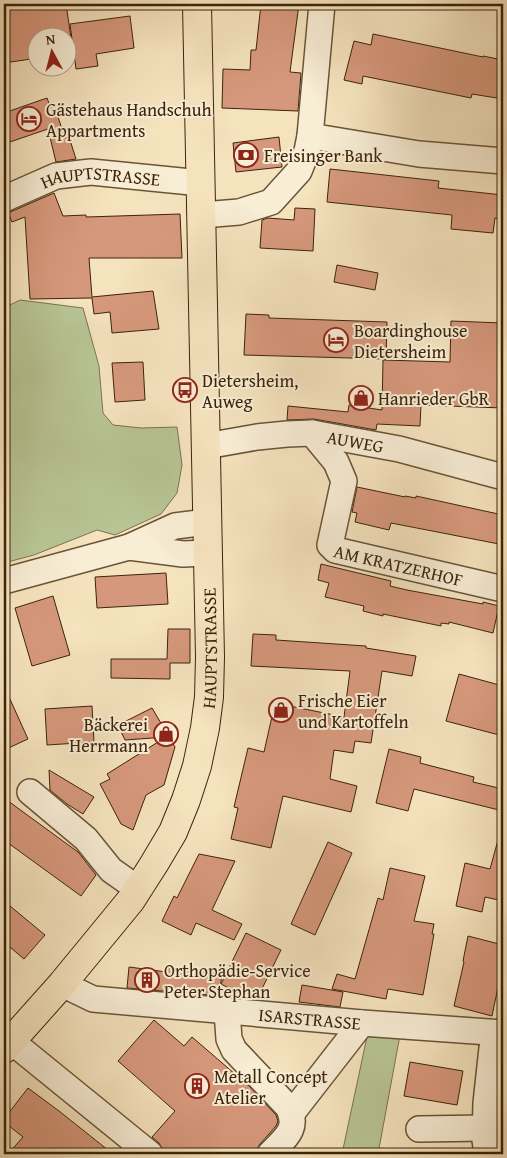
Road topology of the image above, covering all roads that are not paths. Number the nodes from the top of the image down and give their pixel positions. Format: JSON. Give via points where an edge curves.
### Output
{"nodes":[{"id":1,"x":197,"y":4,"type":"edge"},
{"id":2,"x":322,"y":4,"type":"edge"},
{"id":3,"x":310,"y":136,"type":"junction"},
{"id":4,"x":503,"y":161,"type":"edge"},
{"id":5,"x":201,"y":183,"type":"junction"},
{"id":6,"x":4,"y":199,"type":"edge"},
{"id":7,"x":202,"y":215,"type":"junction"},
{"id":8,"x":312,"y":433,"type":"junction"},
{"id":9,"x":206,"y":446,"type":"junction"},
{"id":10,"x":503,"y":477,"type":"edge"},
{"id":11,"x":207,"y":522,"type":"junction"},
{"id":12,"x":129,"y":547,"type":"junction"},
{"id":13,"x":208,"y":553,"type":"junction"},
{"id":14,"x":4,"y":581,"type":"edge"},
{"id":15,"x":503,"y":589,"type":"edge"},
{"id":16,"x":30,"y":792,"type":"dead end"},
{"id":17,"x":138,"y":889,"type":"junction"},
{"id":18,"x":62,"y":984,"type":"junction"},
{"id":19,"x":227,"y":1011,"type":"junction"},
{"id":20,"x":362,"y":1023,"type":"junction"},
{"id":21,"x":503,"y":1034,"type":"edge"},
{"id":22,"x":7,"y":1045,"type":"edge"},
{"id":23,"x":292,"y":1113,"type":"junction"},
{"id":24,"x":419,"y":1128,"type":"dead end"},
{"id":25,"x":485,"y":1128,"type":"junction"},
{"id":26,"x":150,"y":1154,"type":"edge"},
{"id":27,"x":270,"y":1154,"type":"edge"},
{"id":28,"x":487,"y":1154,"type":"edge"}],
"edges":[{"from":1,"to":5,"type":"main road","name":"HAUPTSTRASSE"},
{"from":2,"to":3,"type":"street"},
{"from":3,"to":4,"type":"street","via":[[419,154]]},
{"from":3,"to":7,"type":"street","via":[[299,171],[271,202],[239,212]]},
{"from":5,"to":6,"type":"street","name":"HAUPTSTRASSE","via":[[91,172],[56,176]]},
{"from":5,"to":7,"type":"main road","name":"HAUPTSTRASSE"},
{"from":7,"to":9,"type":"main road","name":"HAUPTSTRASSE"},
{"from":8,"to":9,"type":"street","name":"AUWEG","via":[[256,437]]},
{"from":8,"to":10,"type":"street","name":"AUWEG","via":[[399,449]]},
{"from":8,"to":15,"type":"street","name":"AM KRATZERHOF","via":[[336,462],[344,481],[330,545],[335,550]]},
{"from":9,"to":11,"type":"main road","name":"HAUPTSTRASSE"},
{"from":11,"to":12,"type":"street","via":[[175,526]]},
{"from":11,"to":13,"type":"main road","name":"HAUPTSTRASSE"},
{"from":12,"to":13,"type":"street","via":[[183,554]]},
{"from":12,"to":14,"type":"street"},
{"from":13,"to":17,"type":"main road","name":"HAUPTSTRASSE","via":[[210,697],[197,766],[173,832]]},
{"from":16,"to":17,"type":"street","via":[[86,839],[111,870]]},
{"from":17,"to":18,"type":"main road","name":"HAUPTSTRASSE"},
{"from":18,"to":19,"type":"street","name":"ISARSTRASSE","via":[[93,999]]},
{"from":18,"to":22,"type":"main road","name":"HAUPTSTRASSE"},
{"from":19,"to":20,"type":"street","name":"ISARSTRASSE"},
{"from":19,"to":23,"type":"street","via":[[229,1039],[234,1050]]},
{"from":20,"to":21,"type":"street","name":"ISARSTRASSE"},
{"from":20,"to":23,"type":"street"},
{"from":21,"to":25,"type":"street","via":[[492,1048]]},
{"from":22,"to":26,"type":"street"},
{"from":23,"to":27,"type":"street","via":[[291,1132]]},
{"from":24,"to":25,"type":"street"},
{"from":25,"to":28,"type":"street"}]}
